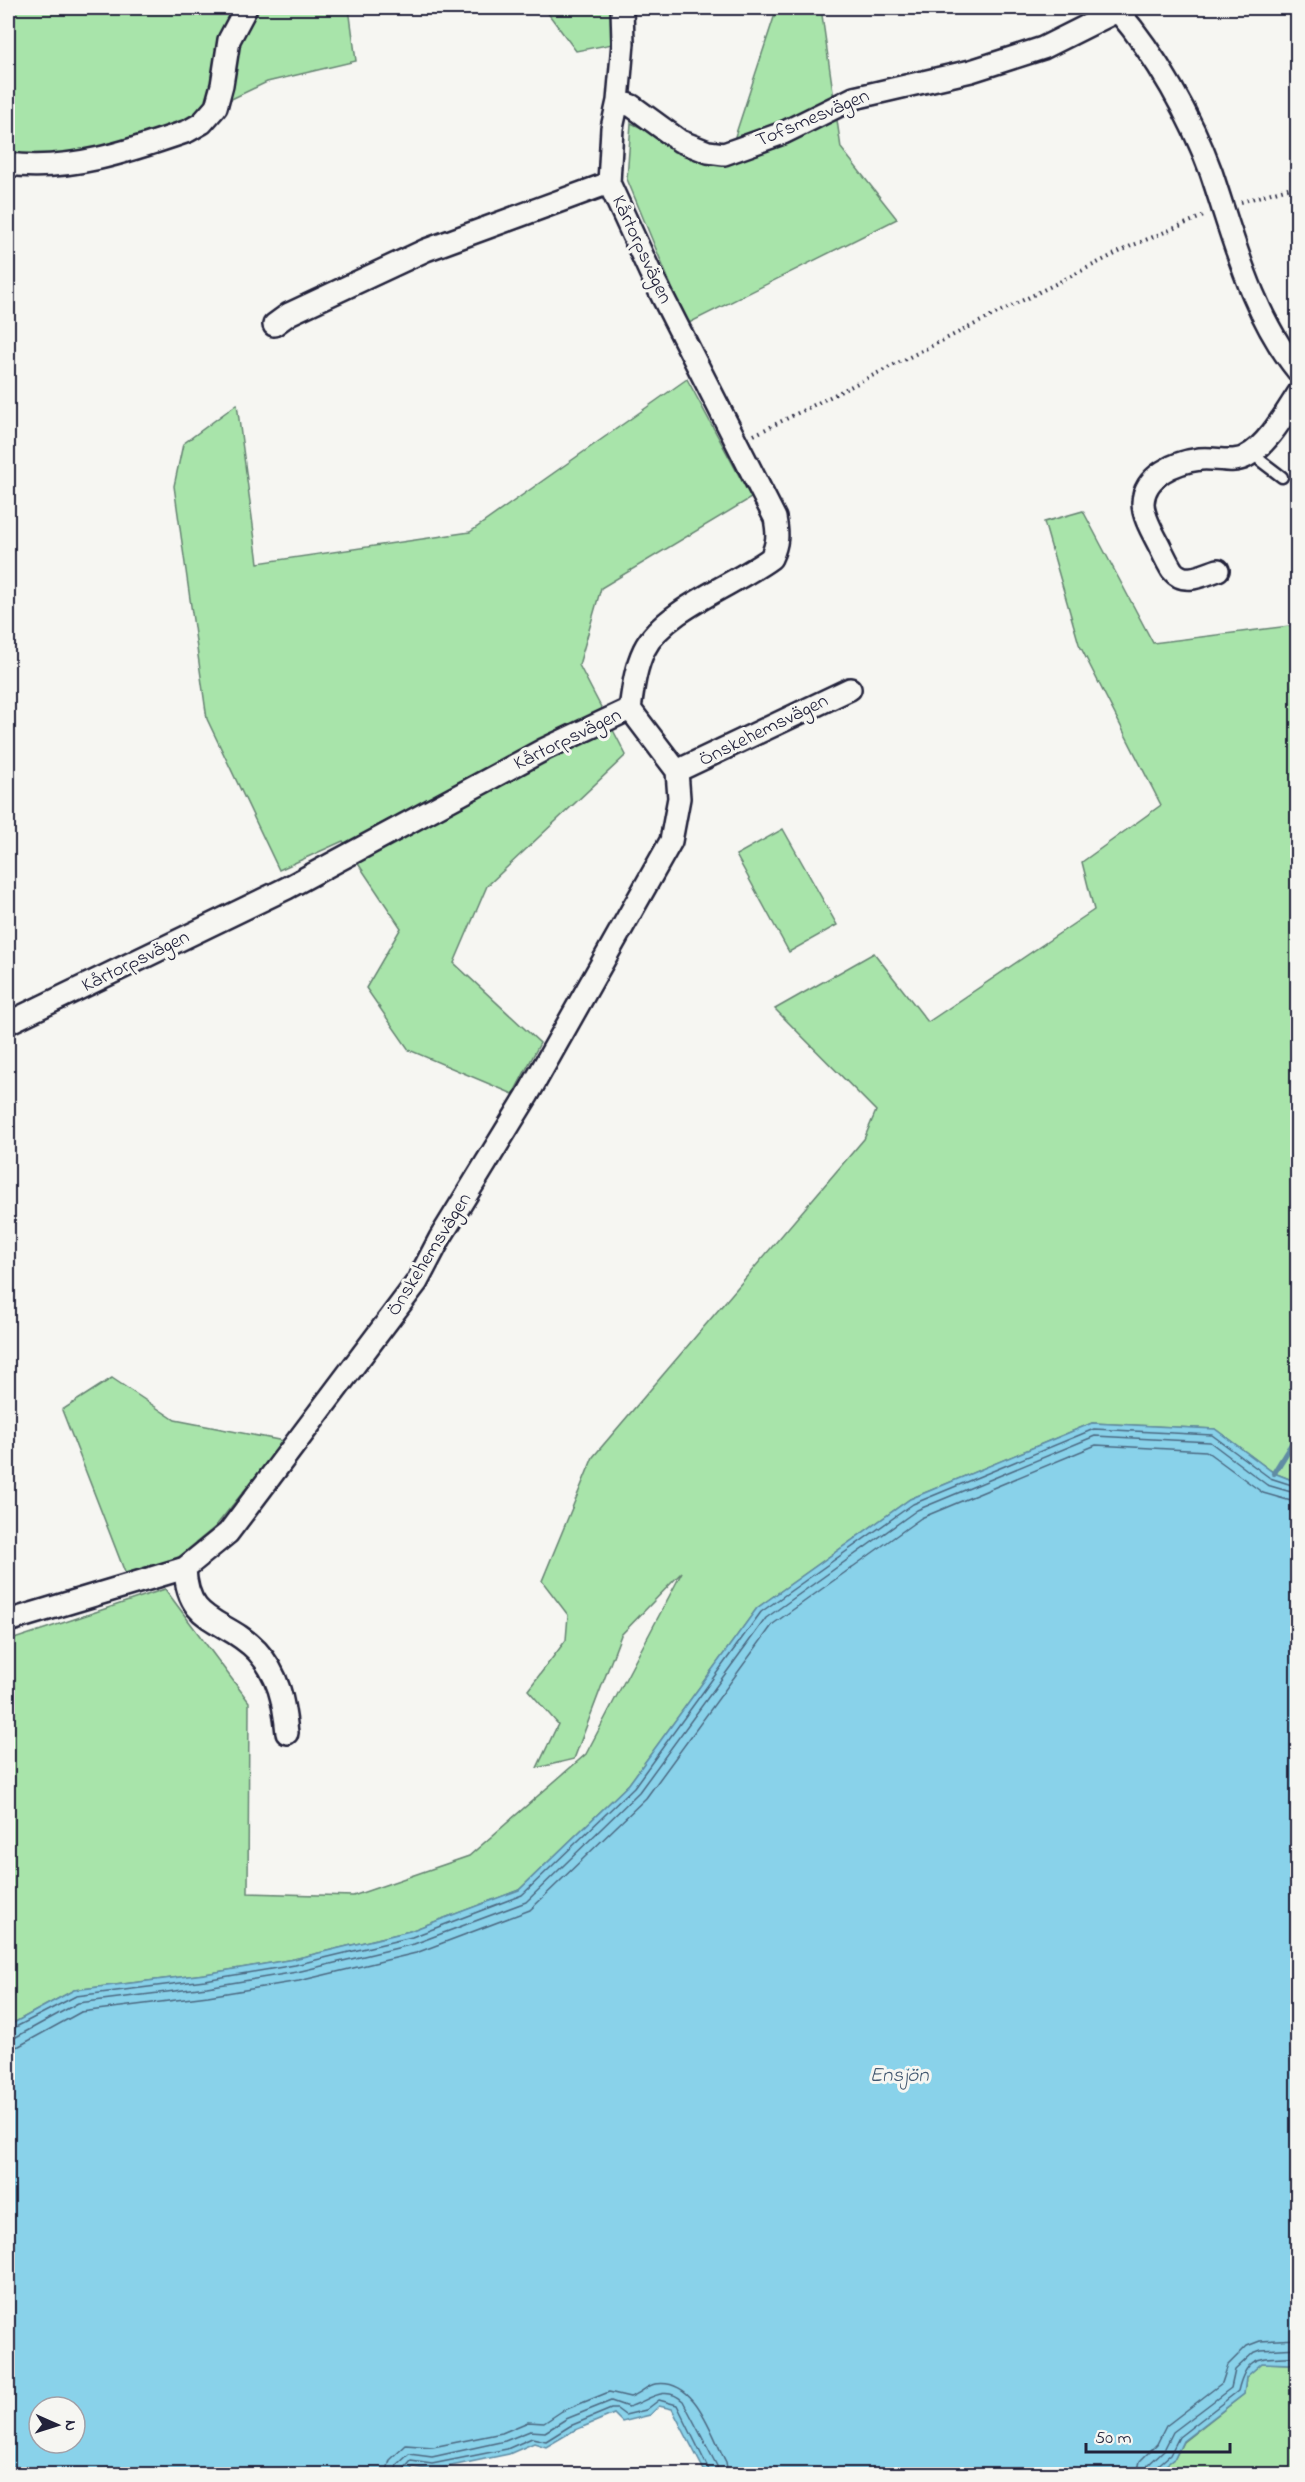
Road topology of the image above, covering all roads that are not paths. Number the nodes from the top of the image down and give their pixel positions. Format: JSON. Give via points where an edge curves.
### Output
{"nodes":[{"id":1,"x":246,"y":8,"type":"edge"},
{"id":2,"x":622,"y":8,"type":"edge"},
{"id":3,"x":1120,"y":9,"type":"edge"},
{"id":4,"x":618,"y":101,"type":"junction"},
{"id":5,"x":8,"y":164,"type":"edge"},
{"id":6,"x":609,"y":183,"type":"junction"},
{"id":7,"x":274,"y":325,"type":"dead end"},
{"id":8,"x":1298,"y":371,"type":"edge"},
{"id":9,"x":1298,"y":394,"type":"edge"},
{"id":10,"x":1254,"y":450,"type":"junction"},
{"id":11,"x":1282,"y":477,"type":"dead end"},
{"id":12,"x":1218,"y":570,"type":"dead end"},
{"id":13,"x":850,"y":688,"type":"dead end"},
{"id":14,"x":630,"y":709,"type":"junction"},
{"id":15,"x":677,"y":771,"type":"junction"},
{"id":16,"x":8,"y":1023,"type":"edge"},
{"id":17,"x":185,"y":1568,"type":"junction"},
{"id":18,"x":8,"y":1622,"type":"edge"},
{"id":19,"x":287,"y":1733,"type":"dead end"}],
"edges":[{"from":1,"to":5,"type":"street","via":[[229,40],[216,107],[195,127],[86,162],[49,167]]},
{"from":2,"to":4,"type":"street","name":"Kårtorpsvägen"},
{"from":3,"to":4,"type":"street","name":"Tofsmesvägen","via":[[1043,48],[971,71],[854,98],[783,133],[724,154],[680,141],[632,106]]},
{"from":3,"to":8,"type":"street","name":"Tofsmesvägen","via":[[1155,56],[1210,170],[1248,281],[1281,351]]},
{"from":4,"to":6,"type":"street","name":"Kårtorpsvägen","via":[[612,128]]},
{"from":6,"to":7,"type":"street","via":[[426,250],[289,314]]},
{"from":6,"to":14,"type":"street","name":"Kårtorpsvägen","via":[[775,518],[777,545],[771,558],[757,568],[667,623],[645,648]]},
{"from":9,"to":10,"type":"street"},
{"from":10,"to":11,"type":"lane","via":[[1261,462]]},
{"from":10,"to":12,"type":"street","via":[[1244,458],[1183,462],[1152,480],[1145,491],[1143,505],[1148,524],[1173,571],[1182,578],[1196,578]]},
{"from":13,"to":15,"type":"street","name":"Önskehemsvägen"},
{"from":14,"to":15,"type":"street","name":"Önskehemsvägen"},
{"from":14,"to":16,"type":"street","name":"Kårtorpsvägen","via":[[545,749],[287,888]]},
{"from":15,"to":17,"type":"street","name":"Önskehemsvägen","via":[[679,798],[671,841],[417,1282],[228,1533]]},
{"from":17,"to":18,"type":"street","name":"Önskehemsvägen"},
{"from":17,"to":19,"type":"street","via":[[190,1600],[199,1611],[240,1637],[265,1662],[277,1681]]}]}
